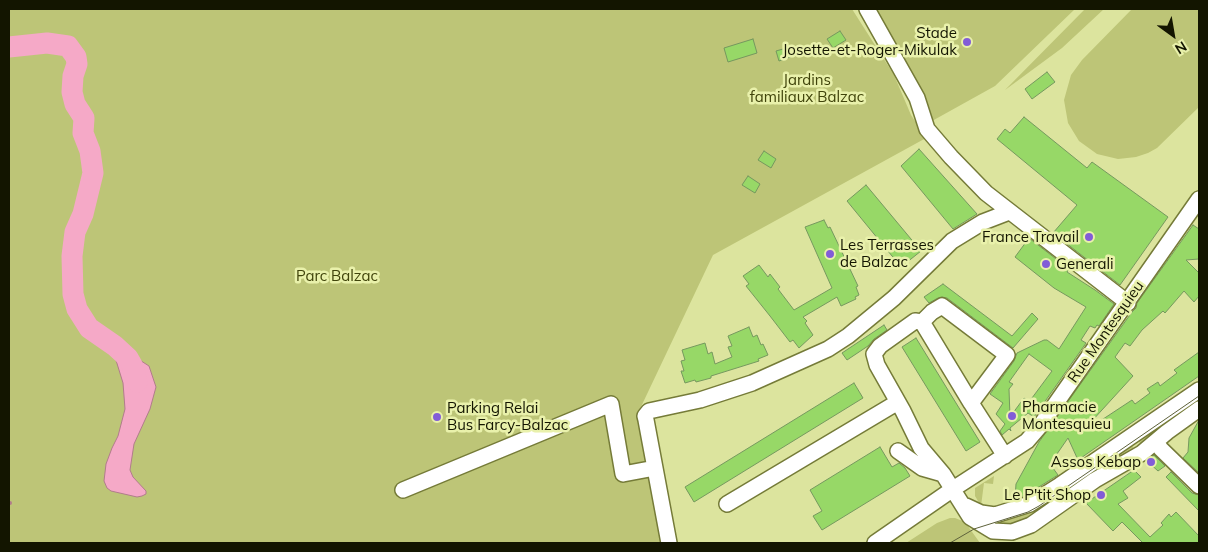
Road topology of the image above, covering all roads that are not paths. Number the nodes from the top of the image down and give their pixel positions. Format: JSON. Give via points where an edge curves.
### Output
{"nodes":[{"id":1,"x":867,"y":9,"type":"edge"},
{"id":2,"x":1199,"y":199,"type":"edge"},
{"id":3,"x":1009,"y":212,"type":"junction"},
{"id":4,"x":1194,"y":219,"type":"edge"},
{"id":5,"x":1128,"y":303,"type":"junction"},
{"id":6,"x":922,"y":322,"type":"junction"},
{"id":7,"x":1199,"y":390,"type":"edge"},
{"id":8,"x":898,"y":402,"type":"junction"},
{"id":9,"x":971,"y":403,"type":"junction"},
{"id":10,"x":1199,"y":409,"type":"edge"},
{"id":11,"x":1156,"y":442,"type":"junction"},
{"id":12,"x":898,"y":451,"type":"dead end"},
{"id":13,"x":1005,"y":456,"type":"junction"},
{"id":14,"x":655,"y":468,"type":"junction"},
{"id":15,"x":943,"y":474,"type":"junction"},
{"id":16,"x":1199,"y":486,"type":"edge"},
{"id":17,"x":953,"y":489,"type":"junction"},
{"id":18,"x":403,"y":490,"type":"dead end"},
{"id":19,"x":727,"y":504,"type":"dead end"},
{"id":20,"x":962,"y":505,"type":"junction"},
{"id":21,"x":993,"y":539,"type":"edge"},
{"id":22,"x":668,"y":543,"type":"edge"},
{"id":23,"x":875,"y":543,"type":"edge"}],
"edges":[{"from":1,"to":3,"type":"street","via":[[917,98],[927,129],[968,176]]},
{"from":2,"to":4,"type":"street","name":"Rue Montesquieu"},
{"from":3,"to":5,"type":"street"},
{"from":3,"to":14,"type":"street","via":[[983,222],[952,241],[887,305],[828,349],[744,386],[649,412],[645,416]]},
{"from":4,"to":5,"type":"street","name":"Rue Montesquieu"},
{"from":5,"to":13,"type":"street","name":"Rue Montesquieu","via":[[1040,426],[1027,441]]},
{"from":6,"to":8,"type":"street","via":[[908,326],[874,354],[877,366]]},
{"from":6,"to":9,"type":"street"},
{"from":6,"to":9,"type":"street","via":[[942,306],[1006,355]]},
{"from":7,"to":20,"type":"street","via":[[1030,504],[995,515]]},
{"from":8,"to":15,"type":"street","via":[[921,448]]},
{"from":8,"to":19,"type":"street"},
{"from":9,"to":13,"type":"street"},
{"from":10,"to":11,"type":"street"},
{"from":11,"to":16,"type":"street"},
{"from":11,"to":21,"type":"street","via":[[1031,525]]},
{"from":12,"to":15,"type":"street","via":[[922,468]]},
{"from":13,"to":17,"type":"street","name":"Rue Montesquieu"},
{"from":14,"to":18,"type":"street","via":[[623,474],[611,404]]},
{"from":14,"to":22,"type":"street"},
{"from":15,"to":17,"type":"street"},
{"from":17,"to":20,"type":"street"},
{"from":17,"to":23,"type":"street","name":"Rue Montesquieu"},
{"from":20,"to":21,"type":"street"}]}
